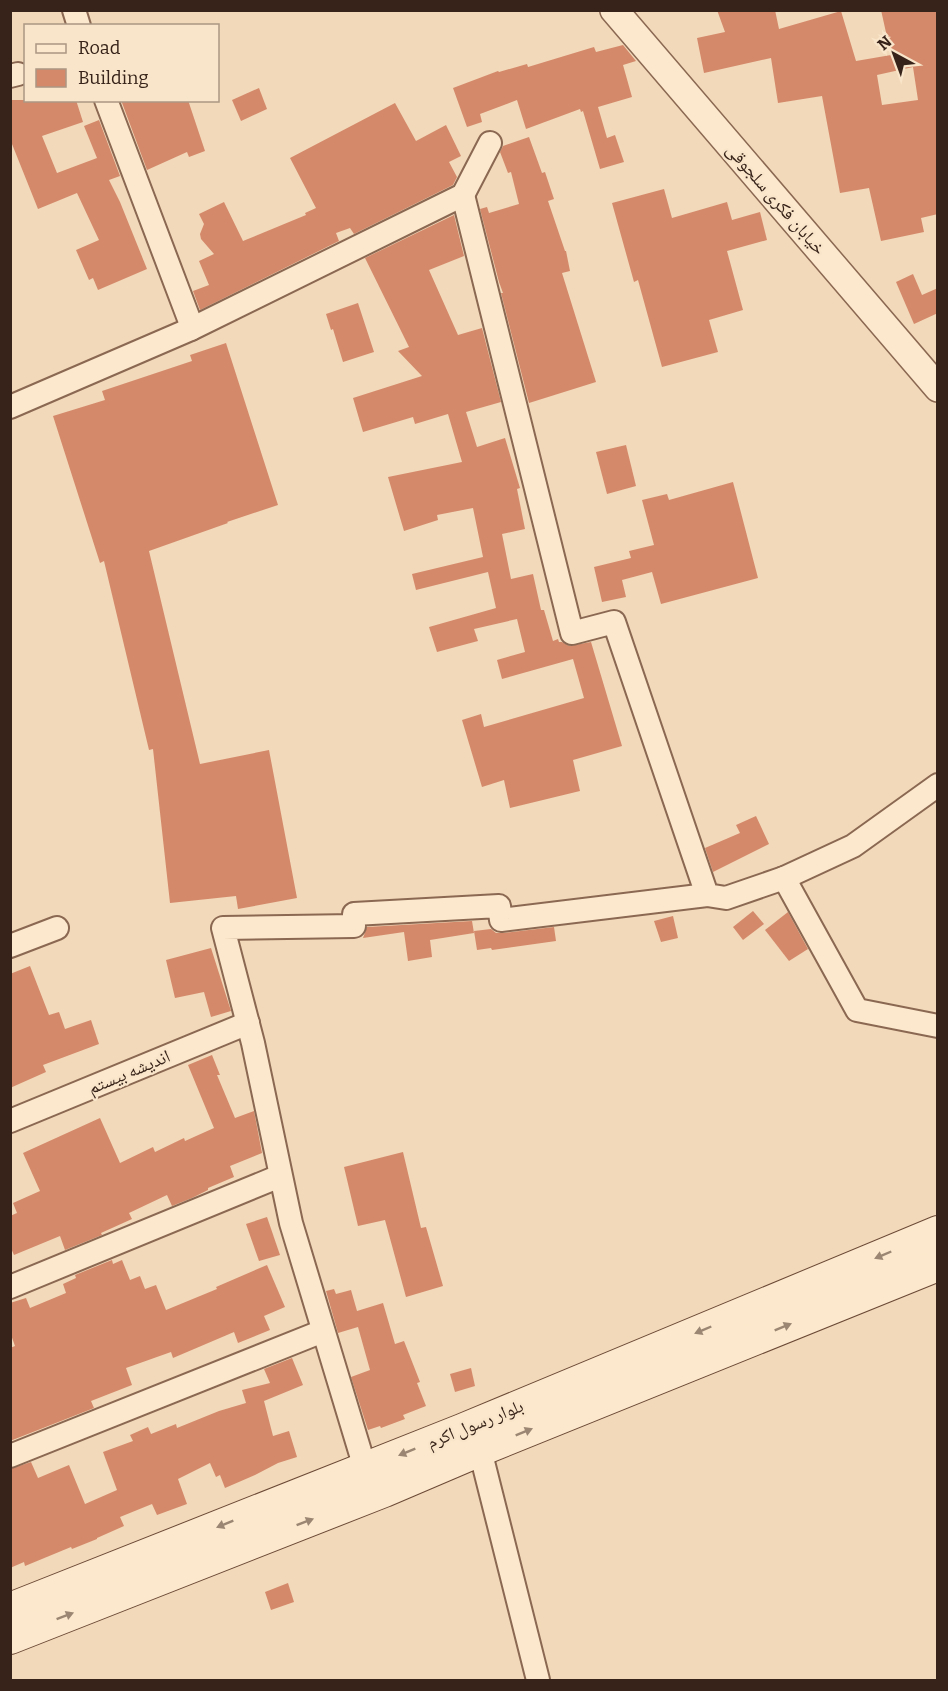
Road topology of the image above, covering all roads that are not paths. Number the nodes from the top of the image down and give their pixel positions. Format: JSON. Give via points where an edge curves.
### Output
{"nodes":[{"id":1,"x":614,"y":10,"type":"edge"},
{"id":2,"x":107,"y":102,"type":"edge"},
{"id":3,"x":490,"y":143,"type":"dead end"},
{"id":4,"x":463,"y":195,"type":"junction"},
{"id":5,"x":191,"y":329,"type":"junction"},
{"id":6,"x":938,"y":388,"type":"edge"},
{"id":7,"x":10,"y":407,"type":"edge"},
{"id":8,"x":938,"y":785,"type":"edge"},
{"id":9,"x":784,"y":878,"type":"junction"},
{"id":10,"x":706,"y":895,"type":"junction"},
{"id":11,"x":57,"y":928,"type":"dead end"},
{"id":12,"x":10,"y":946,"type":"edge"},
{"id":13,"x":248,"y":1023,"type":"junction"},
{"id":14,"x":938,"y":1026,"type":"edge"},
{"id":15,"x":10,"y":1121,"type":"edge"},
{"id":16,"x":280,"y":1176,"type":"junction"},
{"id":17,"x":938,"y":1232,"type":"edge"},
{"id":18,"x":938,"y":1265,"type":"edge"},
{"id":19,"x":10,"y":1287,"type":"edge"},
{"id":20,"x":323,"y":1331,"type":"junction"},
{"id":21,"x":480,"y":1450,"type":"junction"},
{"id":22,"x":10,"y":1456,"type":"edge"},
{"id":23,"x":365,"y":1468,"type":"junction"},
{"id":24,"x":10,"y":1610,"type":"edge"},
{"id":25,"x":10,"y":1638,"type":"edge"},
{"id":26,"x":538,"y":1680,"type":"edge"}],
"edges":[{"from":1,"to":6,"type":"street","name":"خیابان فکری سلجوقی"},
{"from":2,"to":5,"type":"street"},
{"from":3,"to":4,"type":"street"},
{"from":4,"to":5,"type":"street"},
{"from":4,"to":10,"type":"street","via":[[572,633],[614,622]]},
{"from":5,"to":7,"type":"street"},
{"from":8,"to":9,"type":"street","via":[[854,846]]},
{"from":9,"to":10,"type":"street","via":[[726,898]]},
{"from":9,"to":14,"type":"street","via":[[857,1010]]},
{"from":10,"to":13,"type":"street","via":[[501,920],[499,906],[354,914],[354,926],[224,928]]},
{"from":11,"to":12,"type":"street"},
{"from":13,"to":15,"type":"street","name":"اندیشه بیستم"},
{"from":13,"to":16,"type":"street"},
{"from":16,"to":19,"type":"street"},
{"from":16,"to":20,"type":"street"},
{"from":17,"to":23,"type":"main road","name":"بلوار رسول اکرم","one_way":true},
{"from":21,"to":18,"type":"main road","name":"بلوار رسول اکرم","one_way":true},
{"from":20,"to":22,"type":"street"},
{"from":20,"to":23,"type":"street"},
{"from":25,"to":21,"type":"main road","name":"بلوار رسول اکرم","one_way":true},
{"from":21,"to":26,"type":"street"},
{"from":23,"to":24,"type":"main road","name":"بلوار رسول اکرم","one_way":true}]}
